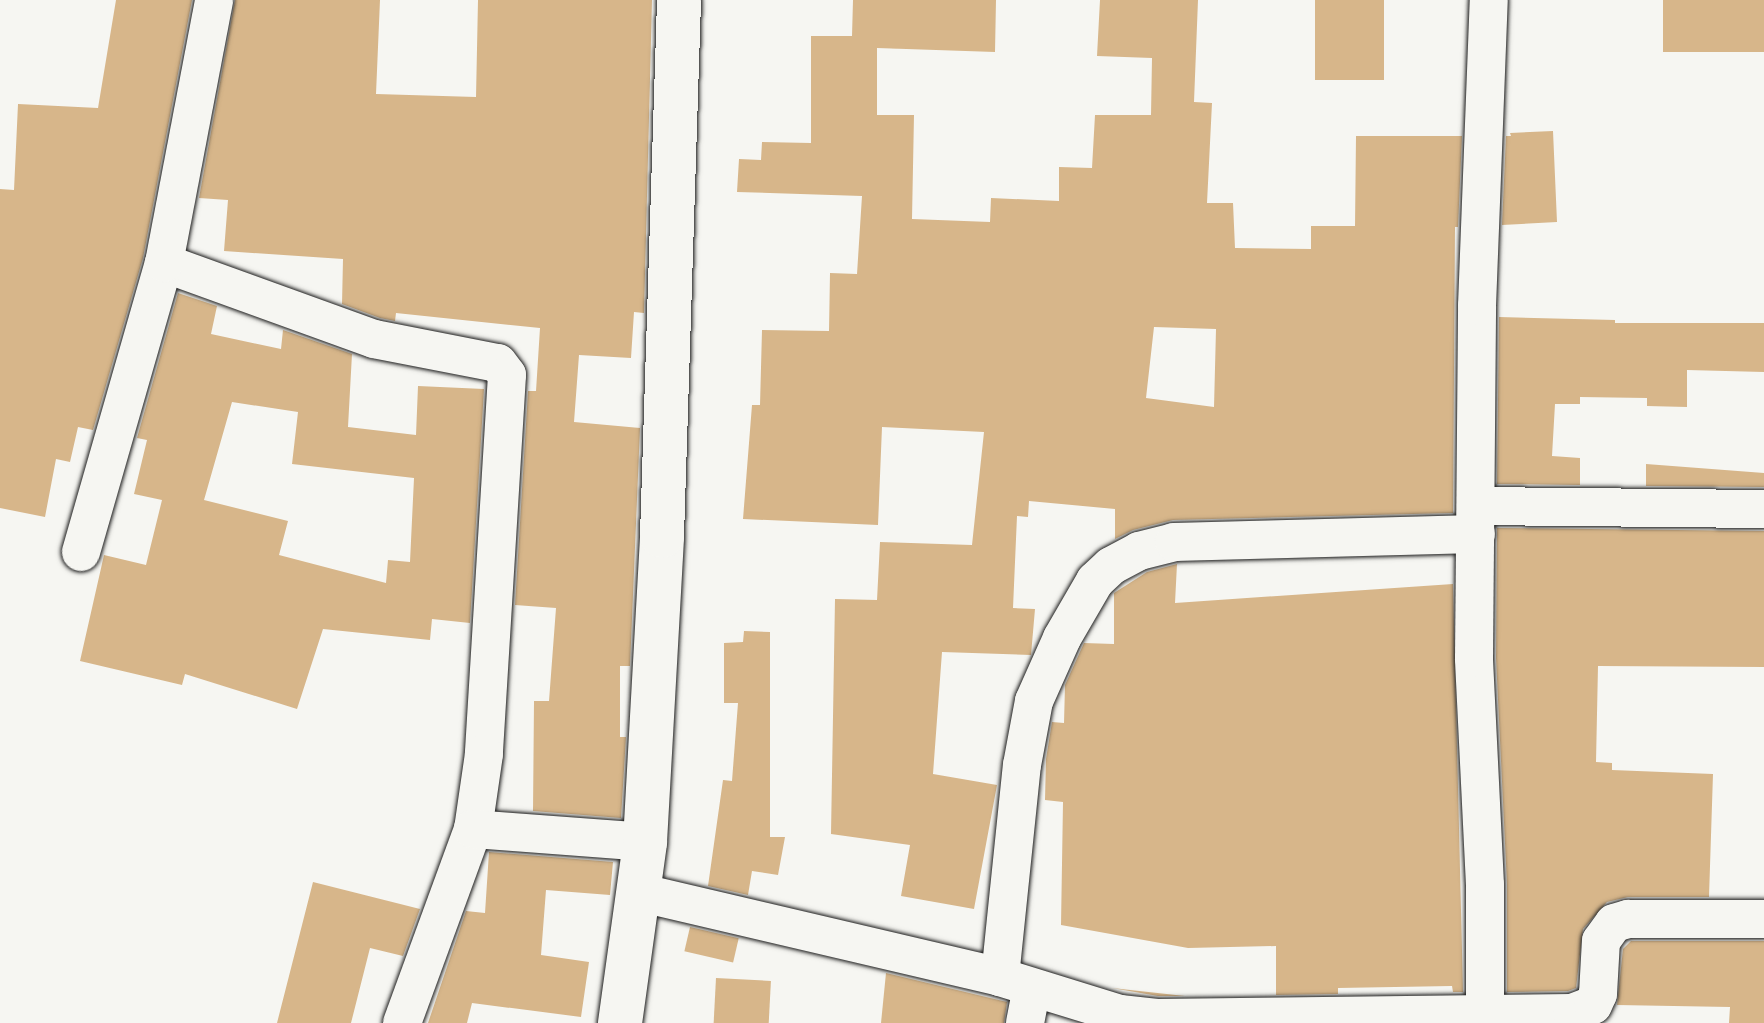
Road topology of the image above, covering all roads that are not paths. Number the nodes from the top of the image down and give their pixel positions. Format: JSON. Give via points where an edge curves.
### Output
{"nodes":[{"id":1,"x":214,"y":0,"type":"edge"},
{"id":2,"x":679,"y":0,"type":"edge"},
{"id":3,"x":1489,"y":0,"type":"edge"},
{"id":4,"x":164,"y":263,"type":"junction"},
{"id":5,"x":1764,"y":509,"type":"edge"},
{"id":6,"x":1477,"y":520,"type":"junction"},
{"id":7,"x":81,"y":552,"type":"dead end"},
{"id":8,"x":473,"y":829,"type":"junction"},
{"id":9,"x":645,"y":842,"type":"junction"},
{"id":10,"x":638,"y":892,"type":"junction"},
{"id":11,"x":1764,"y":919,"type":"edge"},
{"id":12,"x":1019,"y":996,"type":"edge"},
{"id":13,"x":1485,"y":1012,"type":"junction"},
{"id":14,"x":1120,"y":1019,"type":"edge"},
{"id":15,"x":1352,"y":1019,"type":"edge"},
{"id":16,"x":402,"y":1023,"type":"edge"},
{"id":17,"x":620,"y":1023,"type":"edge"}],
"edges":[{"from":1,"to":4,"type":"street"},
{"from":2,"to":9,"type":"street","via":[[662,536]]},
{"from":3,"to":6,"type":"street","via":[[1477,306]]},
{"from":4,"to":7,"type":"street"},
{"from":4,"to":8,"type":"street","via":[[374,339],[503,367],[506,395],[484,754]]},
{"from":5,"to":6,"type":"street"},
{"from":6,"to":12,"type":"street","via":[[1174,542],[1139,551],[1095,581],[1034,701],[1022,765]]},
{"from":6,"to":13,"type":"street","via":[[1474,658]]},
{"from":8,"to":9,"type":"street"},
{"from":8,"to":16,"type":"street"},
{"from":9,"to":10,"type":"street"},
{"from":10,"to":12,"type":"street"},
{"from":10,"to":17,"type":"street"},
{"from":11,"to":13,"type":"street","via":[[1614,923],[1601,941],[1593,1005],[1584,1011]]},
{"from":12,"to":14,"type":"street"},
{"from":13,"to":15,"type":"street"},
{"from":14,"to":15,"type":"street"}]}
